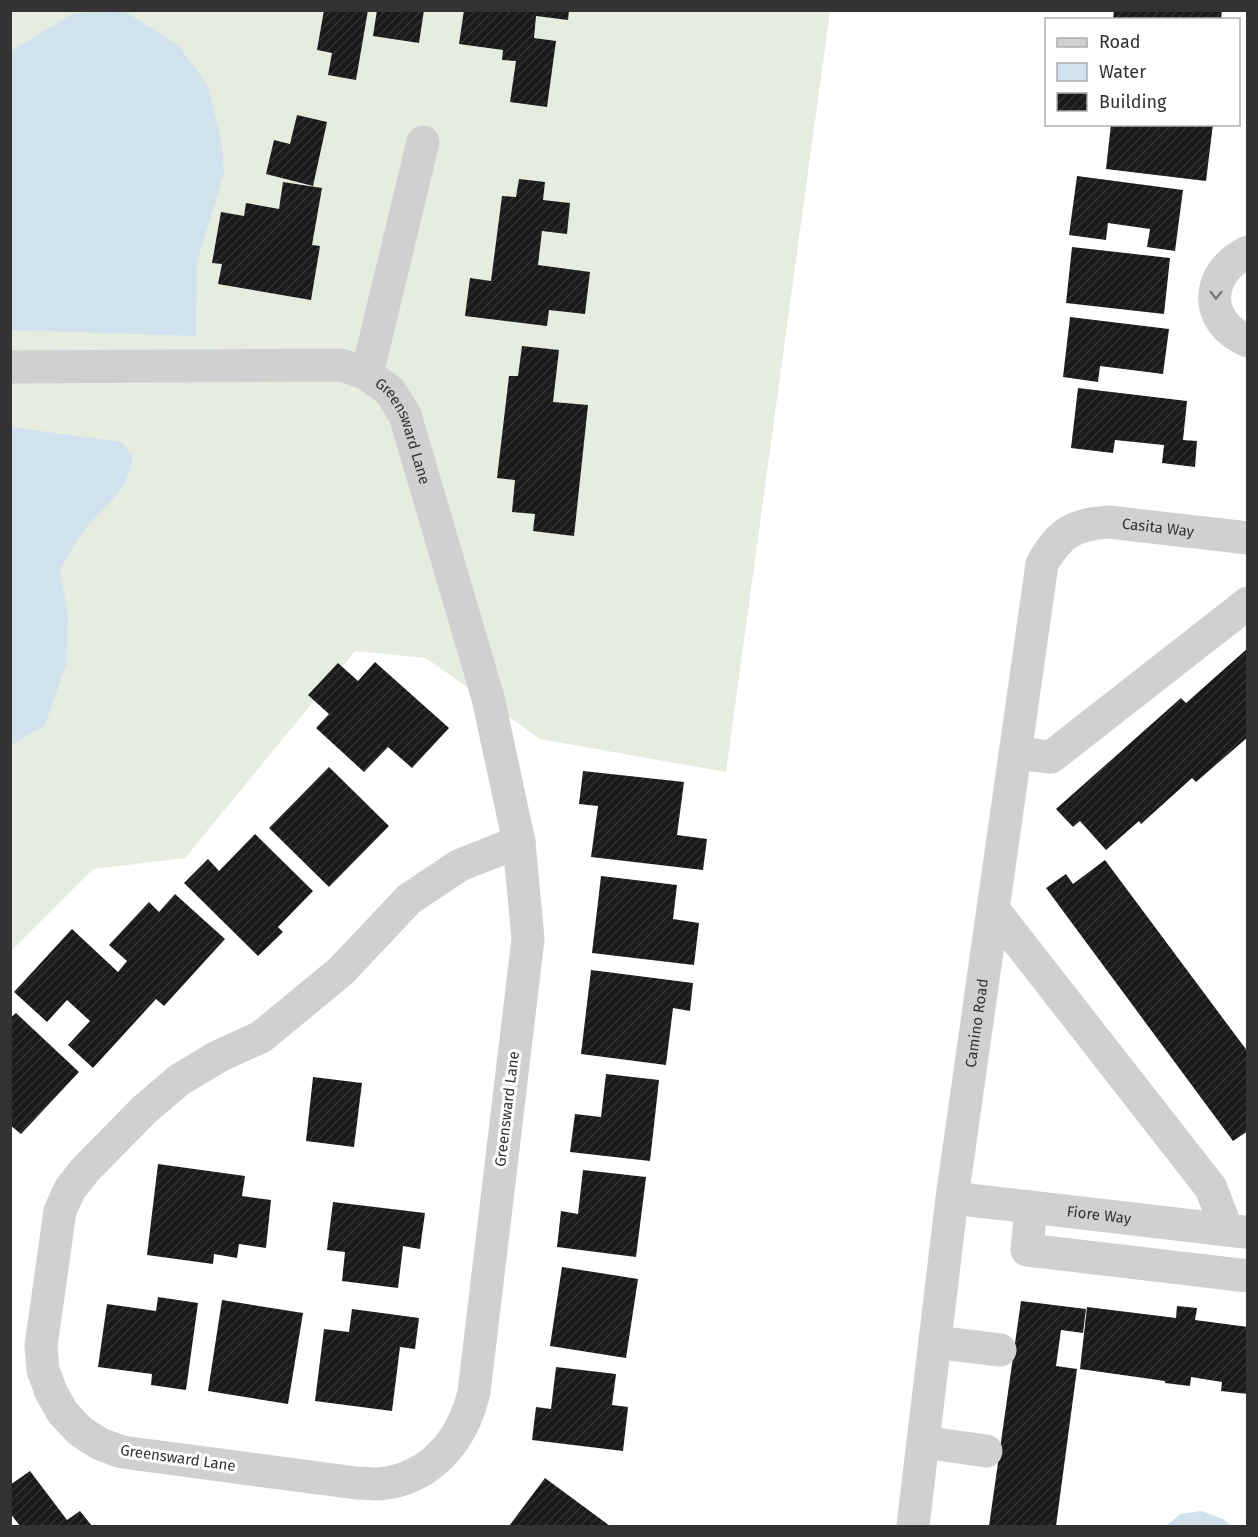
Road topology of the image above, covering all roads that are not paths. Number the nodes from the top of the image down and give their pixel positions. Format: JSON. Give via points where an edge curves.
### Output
{"nodes":[{"id":1,"x":423,"y":142,"type":"dead end"},
{"id":2,"x":1248,"y":252,"type":"edge"},
{"id":3,"x":1248,"y":341,"type":"edge"},
{"id":4,"x":10,"y":367,"type":"edge"},
{"id":5,"x":368,"y":374,"type":"junction"},
{"id":6,"x":1069,"y":530,"type":"joint"},
{"id":7,"x":1248,"y":538,"type":"edge"},
{"id":8,"x":1248,"y":603,"type":"edge"},
{"id":9,"x":1015,"y":753,"type":"junction"},
{"id":10,"x":519,"y":842,"type":"junction"},
{"id":11,"x":993,"y":909,"type":"junction"},
{"id":12,"x":952,"y":1198,"type":"junction"},
{"id":13,"x":1031,"y":1207,"type":"junction"},
{"id":14,"x":1237,"y":1231,"type":"edge"},
{"id":15,"x":1248,"y":1276,"type":"edge"},
{"id":16,"x":935,"y":1342,"type":"junction"},
{"id":17,"x":1000,"y":1350,"type":"dead end"},
{"id":18,"x":923,"y":1442,"type":"junction"},
{"id":19,"x":986,"y":1451,"type":"dead end"},
{"id":20,"x":912,"y":1527,"type":"edge"}],
"edges":[{"from":1,"to":5,"type":"street"},
{"from":2,"to":3,"type":"street","one_way":true,"via":[[1224,268],[1214,295],[1223,323]]},
{"from":4,"to":5,"type":"street","name":"Greensward Lane","via":[[313,364],[341,365]]},
{"from":5,"to":10,"type":"street","name":"Greensward Lane","via":[[390,392],[405,415],[488,698]]},
{"from":6,"to":7,"type":"street","name":"Casita Way","via":[[1088,523],[1109,522]]},
{"from":6,"to":9,"type":"street","name":"Camino Road","via":[[1052,545],[1042,564]]},
{"from":8,"to":9,"type":"street","via":[[1051,757]]},
{"from":9,"to":11,"type":"street","name":"Camino Road"},
{"from":10,"to":10,"type":"street","name":"Greensward Lane","via":[[460,865],[408,899],[341,971],[261,1037],[179,1080],[144,1110],[70,1189],[60,1211],[41,1346],[43,1370],[51,1392],[80,1431],[122,1452],[380,1484],[425,1468],[459,1434],[474,1392],[528,939]]},
{"from":11,"to":12,"type":"street","name":"Camino Road"},
{"from":11,"to":14,"type":"street","via":[[1211,1188]]},
{"from":12,"to":13,"type":"street","name":"Fiore Way"},
{"from":12,"to":16,"type":"street","name":"Camino Road"},
{"from":13,"to":14,"type":"street","name":"Fiore Way"},
{"from":13,"to":15,"type":"street","via":[[1027,1250]]},
{"from":16,"to":17,"type":"street"},
{"from":16,"to":18,"type":"street","name":"Camino Road"},
{"from":18,"to":19,"type":"street"},
{"from":18,"to":20,"type":"street","name":"Camino Road"}]}
